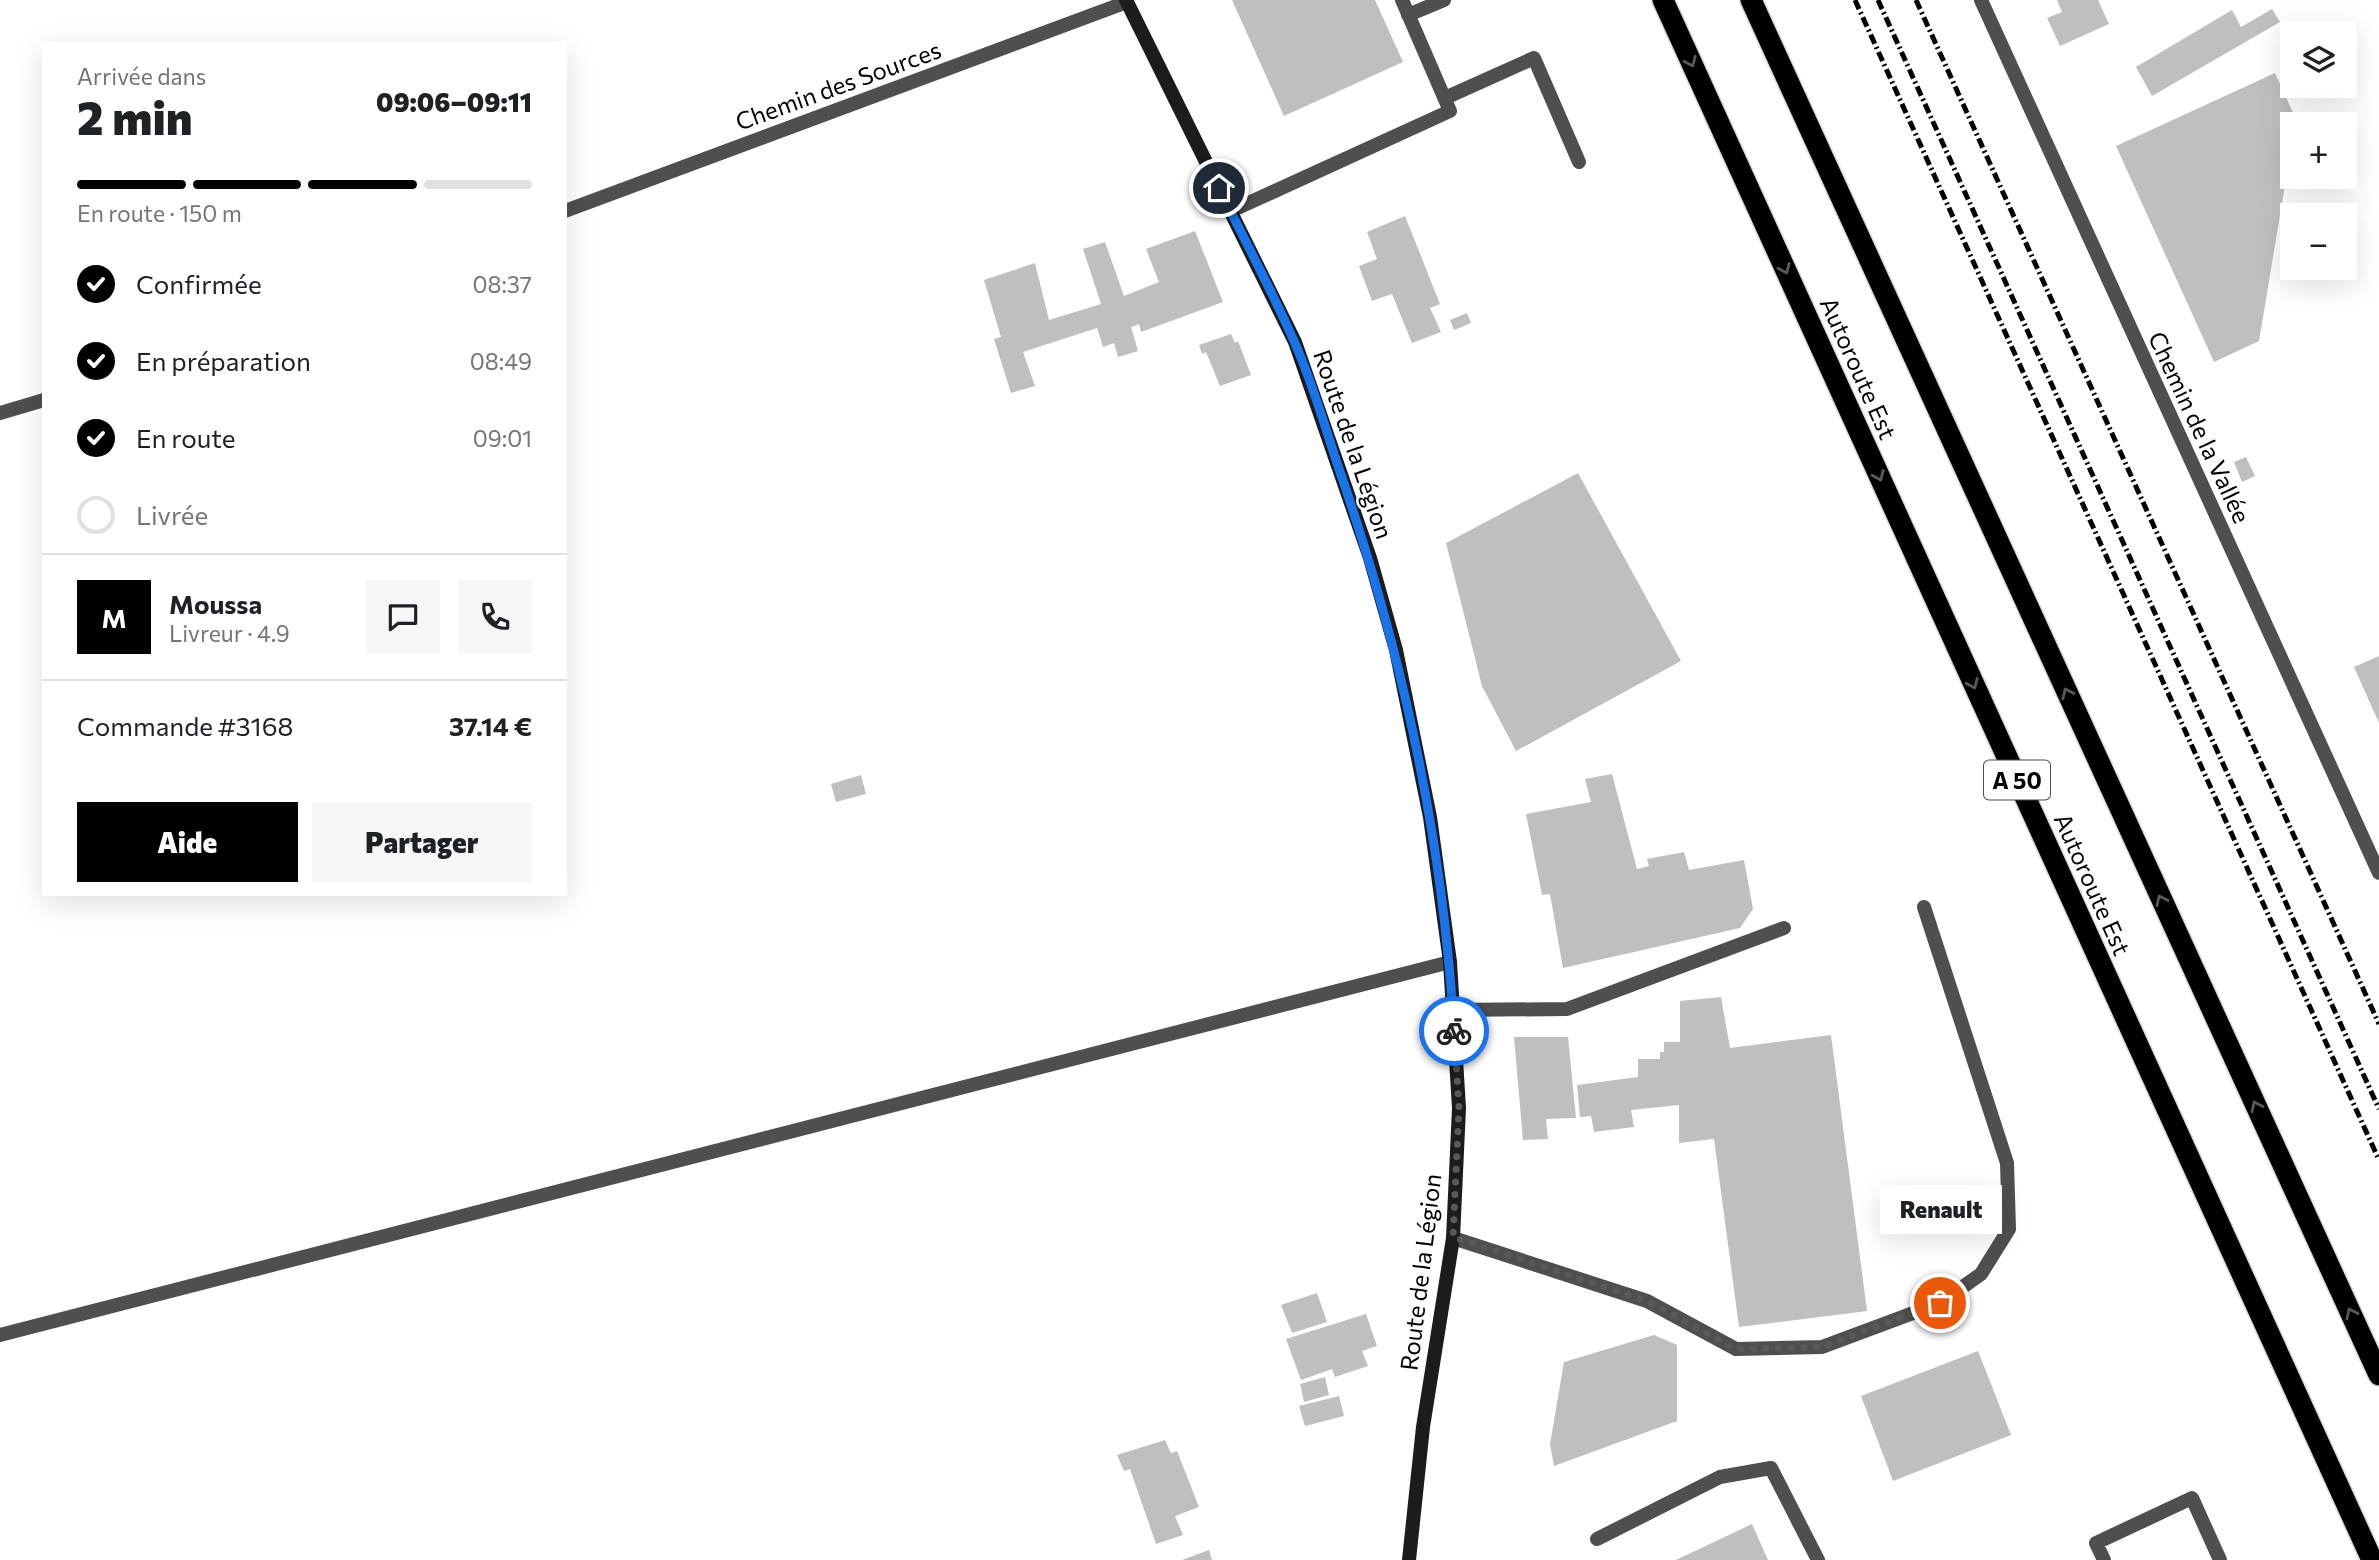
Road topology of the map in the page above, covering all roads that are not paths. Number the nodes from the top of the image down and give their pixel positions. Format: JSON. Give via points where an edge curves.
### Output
{"nodes":[{"id":1,"x":1402,"y":0,"type":"edge"},
{"id":2,"x":1444,"y":0,"type":"edge"},
{"id":3,"x":1663,"y":0,"type":"edge"},
{"id":4,"x":1751,"y":0,"type":"edge"},
{"id":5,"x":1981,"y":0,"type":"edge"},
{"id":6,"x":1126,"y":1,"type":"edge"},
{"id":7,"x":1408,"y":15,"type":"junction"},
{"id":8,"x":1445,"y":97,"type":"junction"},
{"id":9,"x":1579,"y":162,"type":"dead end"},
{"id":10,"x":567,"y":210,"type":"edge"},
{"id":11,"x":1231,"y":211,"type":"junction"},
{"id":12,"x":42,"y":401,"type":"edge"},
{"id":13,"x":0,"y":413,"type":"edge"},
{"id":14,"x":2379,"y":873,"type":"edge"},
{"id":15,"x":1924,"y":907,"type":"dead end"},
{"id":16,"x":1784,"y":928,"type":"dead end"},
{"id":17,"x":1450,"y":962,"type":"junction"},
{"id":18,"x":1453,"y":1010,"type":"junction"},
{"id":19,"x":1453,"y":1237,"type":"junction"},
{"id":20,"x":0,"y":1335,"type":"edge"},
{"id":21,"x":2379,"y":1376,"type":"edge"},
{"id":22,"x":1597,"y":1539,"type":"dead end"},
{"id":23,"x":1409,"y":1560,"type":"edge"},
{"id":24,"x":1818,"y":1560,"type":"edge"},
{"id":25,"x":2104,"y":1560,"type":"edge"},
{"id":26,"x":2220,"y":1560,"type":"edge"},
{"id":27,"x":2372,"y":1560,"type":"edge"}],
"edges":[{"from":1,"to":7,"type":"street"},
{"from":2,"to":7,"type":"street"},
{"from":3,"to":27,"type":"highway","name":"Autoroute Est","number":"A 50","one_way":true},
{"from":21,"to":4,"type":"highway","one_way":true},
{"from":5,"to":14,"type":"street","name":"Chemin de la Vallée"},
{"from":6,"to":10,"type":"street","name":"Chemin des Sources"},
{"from":6,"to":11,"type":"main road","name":"Route de la Légion"},
{"from":7,"to":8,"type":"street"},
{"from":8,"to":9,"type":"street","via":[[1534,58]]},
{"from":8,"to":11,"type":"street","via":[[1450,111]]},
{"from":11,"to":17,"type":"main road","name":"Route de la Légion","via":[[1295,342],[1370,558],[1396,650],[1430,817]]},
{"from":12,"to":13,"type":"street"},
{"from":15,"to":19,"type":"street","via":[[2007,1163],[2009,1229],[1981,1274],[1940,1303],[1822,1347],[1736,1349],[1647,1301]]},
{"from":16,"to":18,"type":"street","via":[[1567,1009]]},
{"from":17,"to":18,"type":"main road","name":"Route de la Légion"},
{"from":17,"to":20,"type":"street"},
{"from":18,"to":19,"type":"main road","name":"Route de la Légion","via":[[1459,1108]]},
{"from":19,"to":23,"type":"main road","name":"Route de la Légion","via":[[1423,1427]]},
{"from":22,"to":24,"type":"street","via":[[1720,1477],[1771,1468]]},
{"from":25,"to":26,"type":"street","via":[[2096,1543],[2192,1498]]}]}
